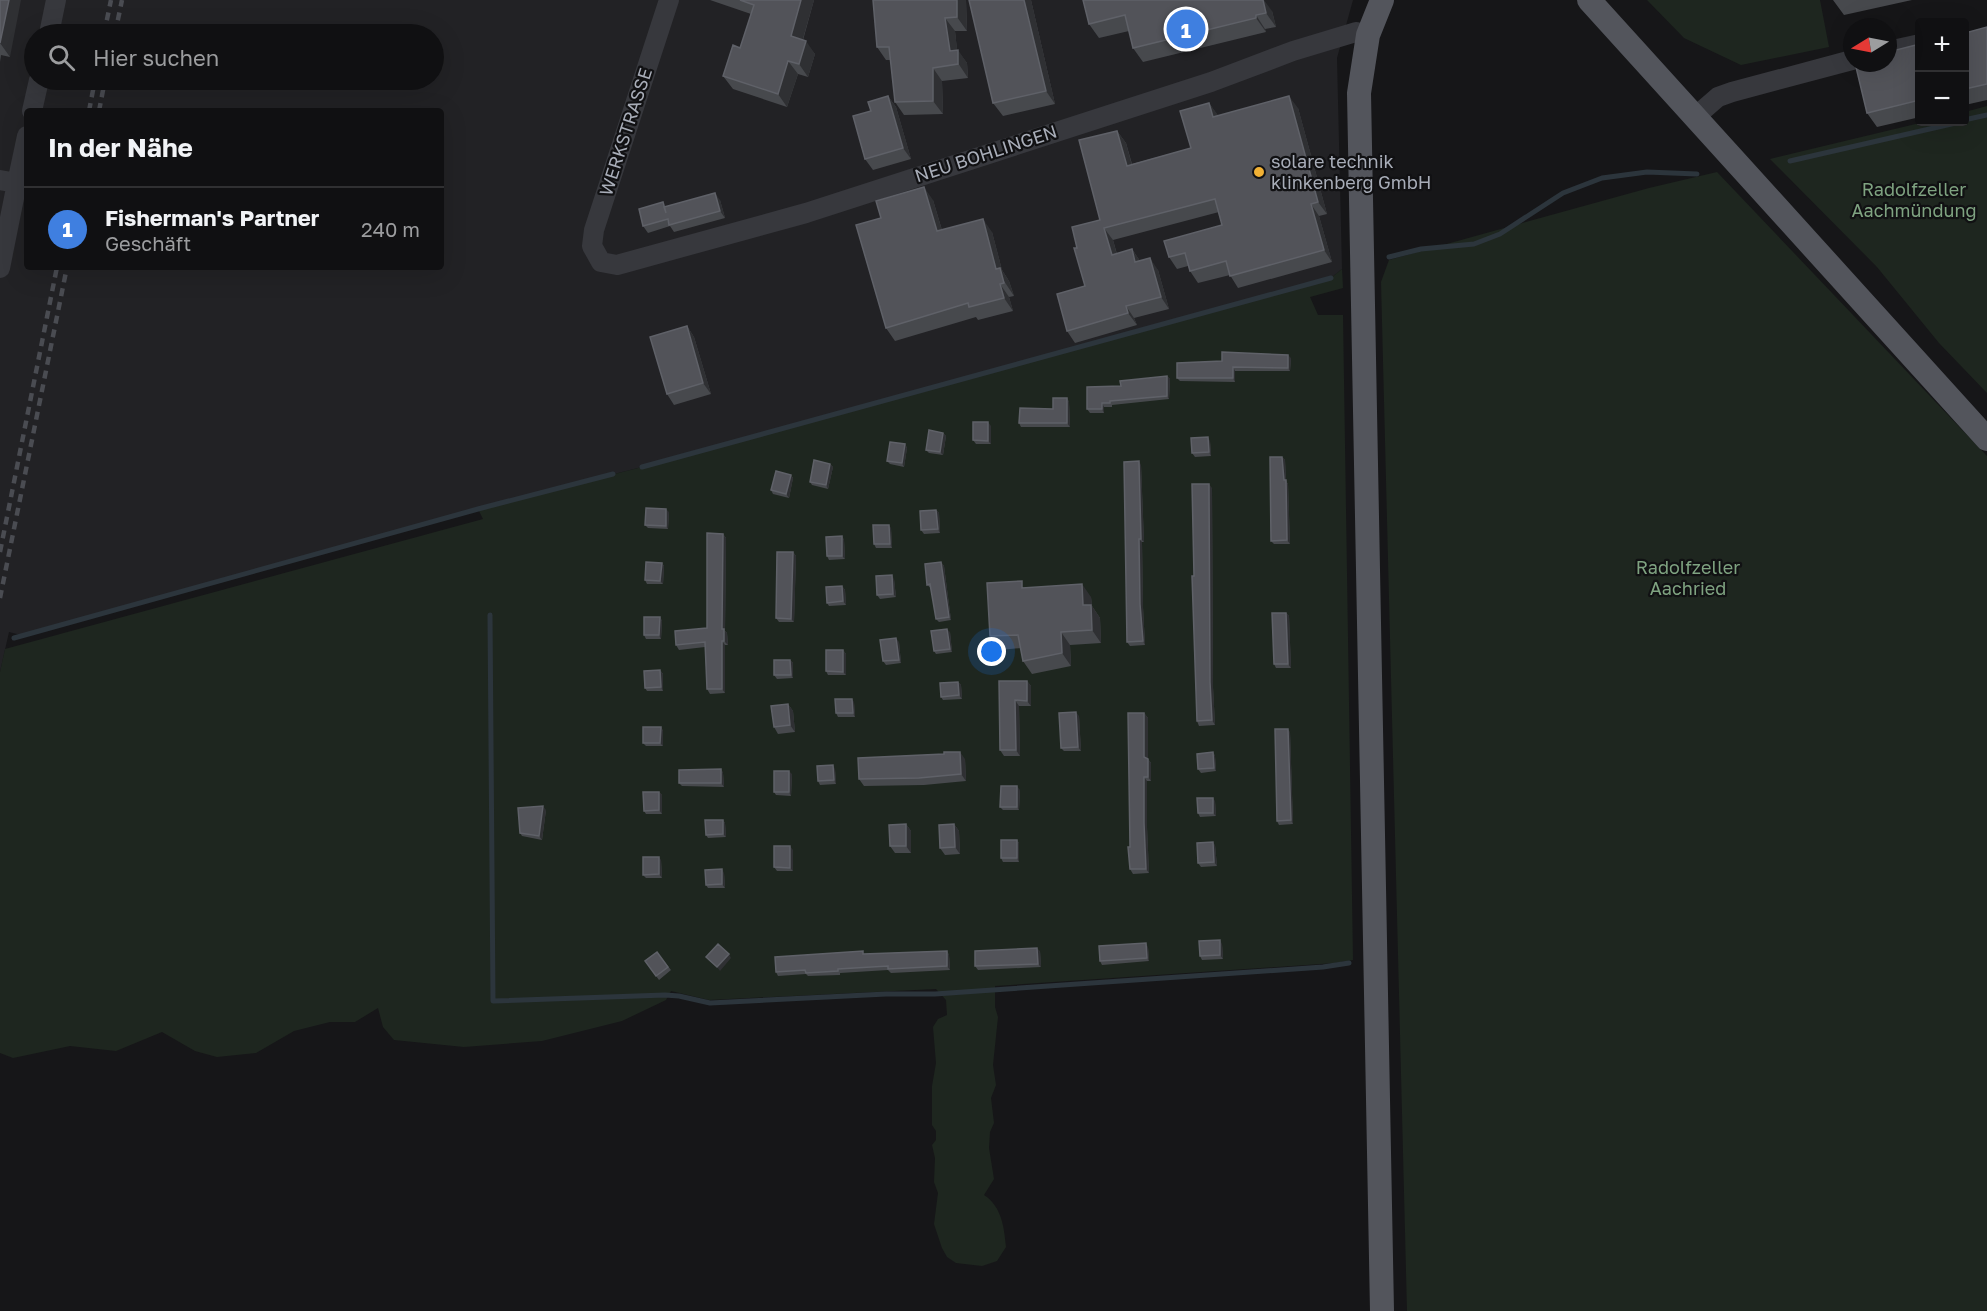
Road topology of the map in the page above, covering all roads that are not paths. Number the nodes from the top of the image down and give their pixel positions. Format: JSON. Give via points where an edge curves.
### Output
{"nodes":[{"id":1,"x":56,"y":0,"type":"edge"},
{"id":2,"x":669,"y":0,"type":"edge"},
{"id":3,"x":1382,"y":0,"type":"edge"},
{"id":4,"x":1589,"y":0,"type":"edge"},
{"id":5,"x":51,"y":24,"type":"edge"},
{"id":6,"x":1368,"y":35,"type":"junction"},
{"id":7,"x":1915,"y":45,"type":"edge"},
{"id":8,"x":1897,"y":49,"type":"edge"},
{"id":9,"x":1843,"y":62,"type":"edge"},
{"id":10,"x":37,"y":90,"type":"edge"},
{"id":11,"x":33,"y":108,"type":"edge"},
{"id":12,"x":1695,"y":117,"type":"junction"},
{"id":13,"x":24,"y":143,"type":"edge"},
{"id":14,"x":8,"y":182,"type":"edge"},
{"id":15,"x":601,"y":262,"type":"joint"},
{"id":16,"x":0,"y":268,"type":"edge"},
{"id":17,"x":1987,"y":439,"type":"edge"},
{"id":18,"x":1382,"y":1311,"type":"edge"}],
"edges":[{"from":1,"to":5,"type":"street"},
{"from":2,"to":15,"type":"street","name":"WERKSTRASSE","via":[[594,230],[592,246]]},
{"from":3,"to":6,"type":"main road"},
{"from":4,"to":12,"type":"main road"},
{"from":6,"to":15,"type":"street","name":"NEU BOHLINGEN","via":[[1356,32],[1293,51],[806,213],[617,266]]},
{"from":6,"to":18,"type":"main road","via":[[1359,93]]},
{"from":7,"to":8,"type":"street"},
{"from":9,"to":12,"type":"street","via":[[1718,97]]},
{"from":10,"to":11,"type":"street"},
{"from":12,"to":17,"type":"main road"},
{"from":13,"to":14,"type":"street"},
{"from":14,"to":16,"type":"street"}]}
